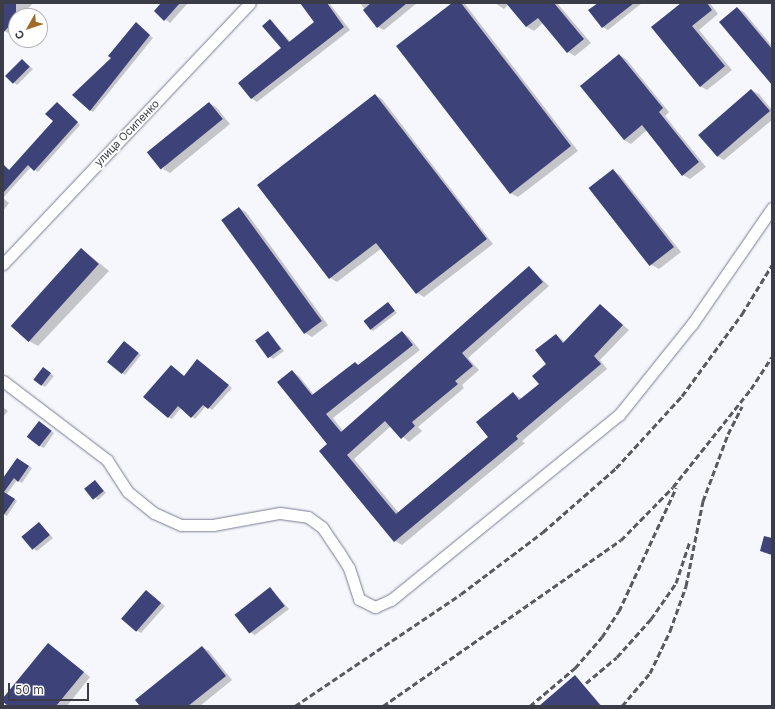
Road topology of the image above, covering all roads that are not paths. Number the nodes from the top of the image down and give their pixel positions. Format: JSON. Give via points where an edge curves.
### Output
{"nodes":[{"id":1,"x":250,"y":3,"type":"edge"},
{"id":2,"x":772,"y":208,"type":"edge"},
{"id":3,"x":3,"y":264,"type":"edge"},
{"id":4,"x":3,"y":381,"type":"edge"}],
"edges":[{"from":1,"to":3,"type":"street","name":"улица Осипенко"},
{"from":2,"to":4,"type":"street","via":[[692,324],[619,415],[391,600],[375,607],[359,599],[349,568],[322,528],[308,517],[280,513],[213,525],[181,525],[154,513],[128,492],[107,460]]}]}
